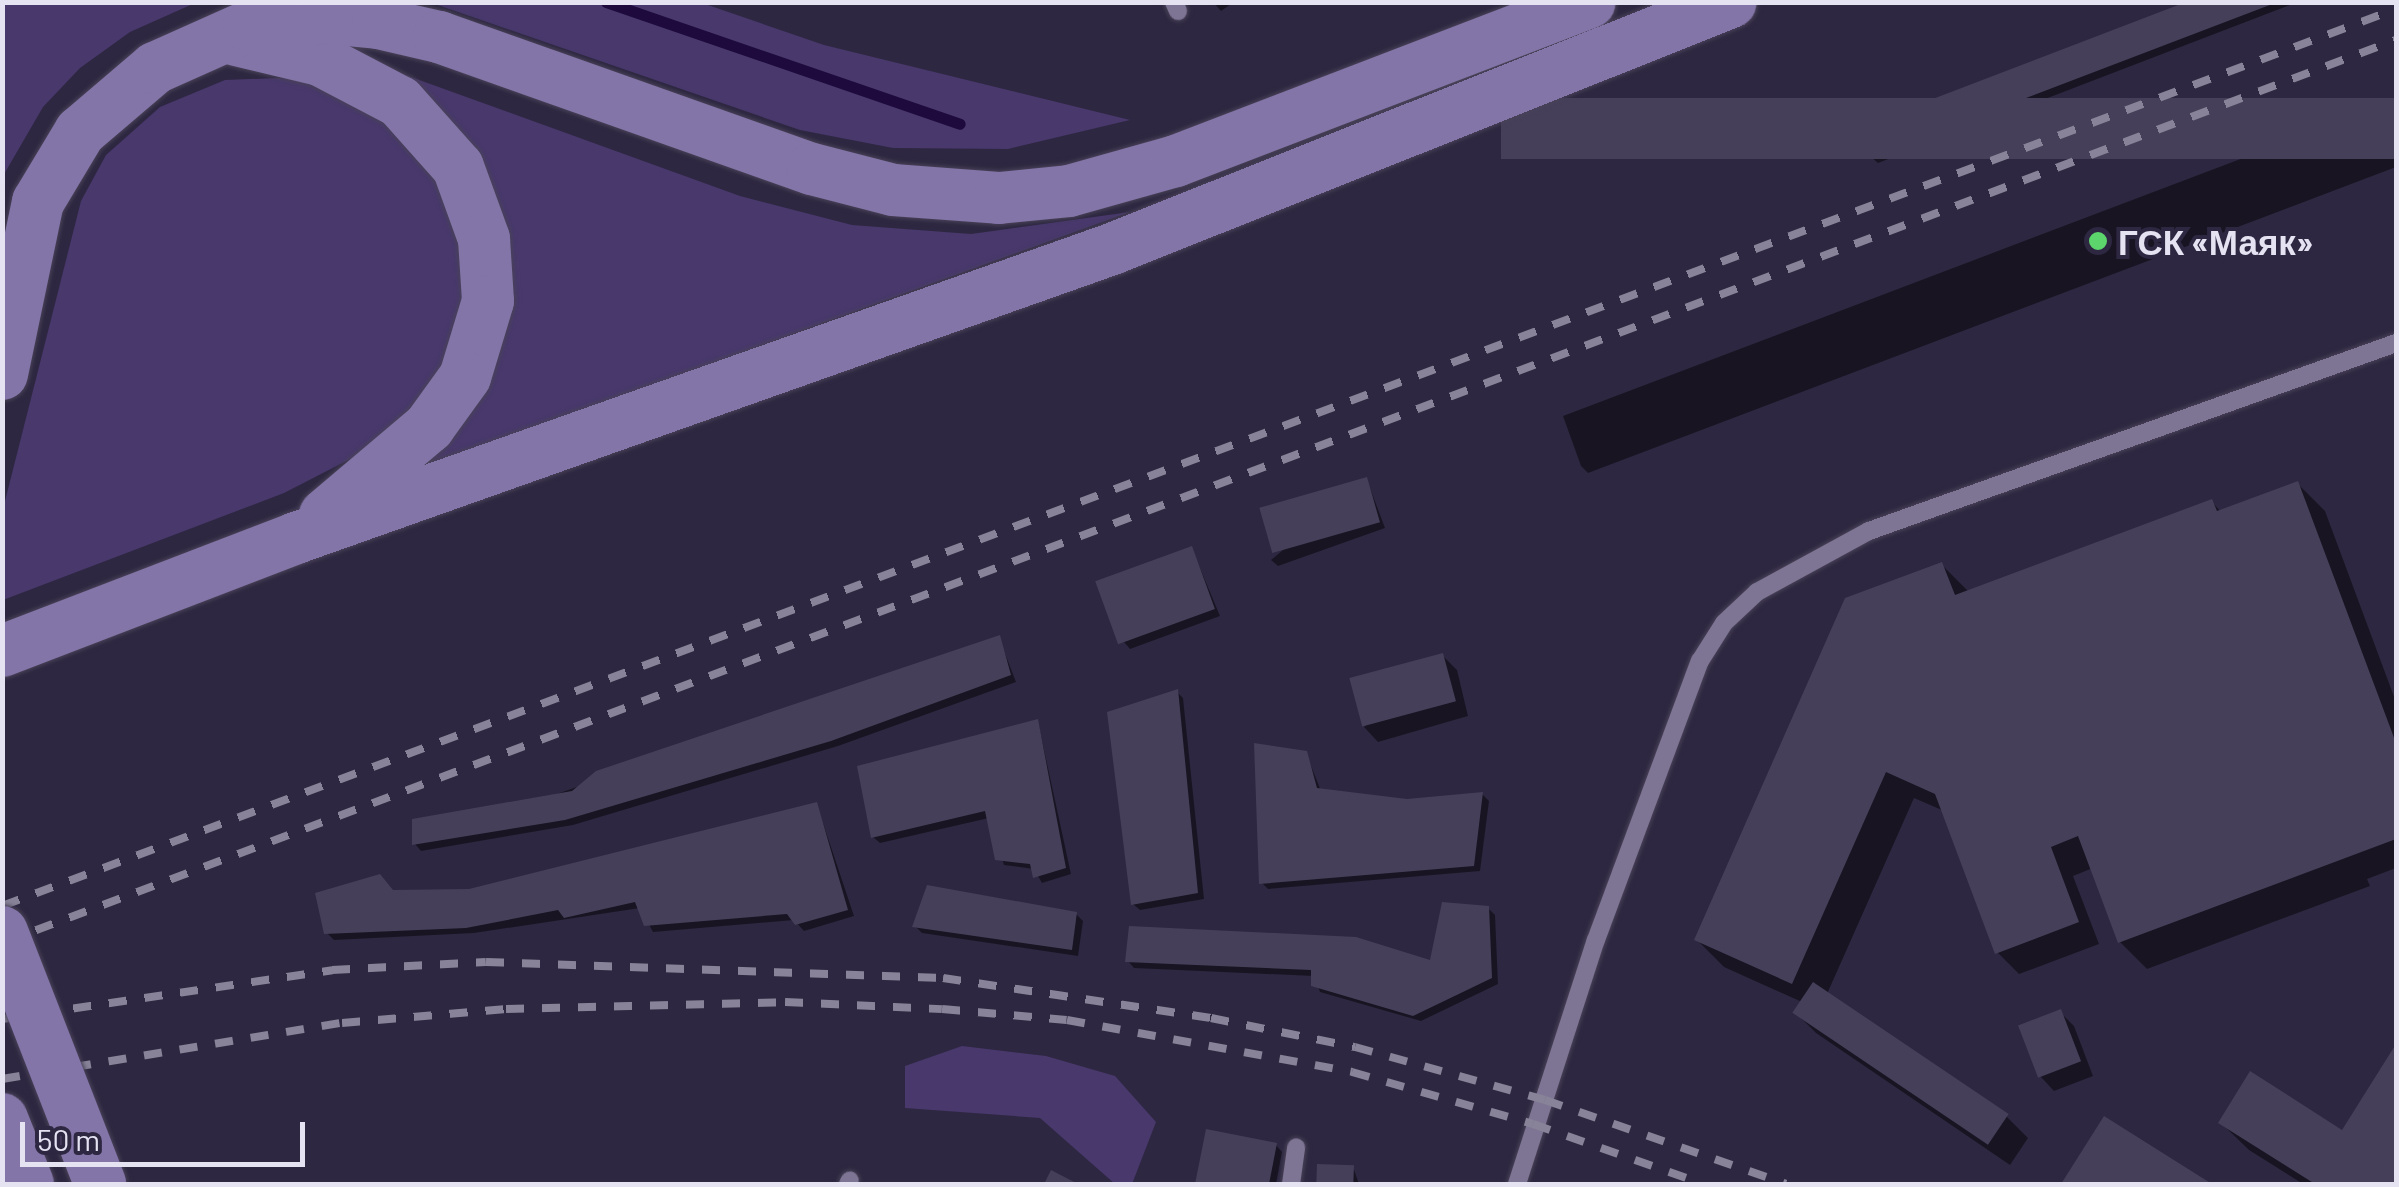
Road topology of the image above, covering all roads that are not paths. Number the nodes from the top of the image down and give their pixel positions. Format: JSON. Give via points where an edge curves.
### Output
{"nodes":[{"id":1,"x":1590,"y":2,"type":"edge"},
{"id":2,"x":1730,"y":2,"type":"edge"},
{"id":3,"x":218,"y":35,"type":"junction"},
{"id":4,"x":2396,"y":343,"type":"edge"},
{"id":5,"x":2,"y":374,"type":"edge"},
{"id":6,"x":296,"y":538,"type":"junction"},
{"id":7,"x":2,"y":651,"type":"edge"},
{"id":8,"x":2,"y":932,"type":"edge"},
{"id":9,"x":2,"y":1119,"type":"edge"},
{"id":10,"x":1296,"y":1147,"type":"dead end"},
{"id":11,"x":28,"y":1184,"type":"edge"},
{"id":12,"x":100,"y":1184,"type":"edge"},
{"id":13,"x":1291,"y":1184,"type":"edge"},
{"id":14,"x":1517,"y":1184,"type":"edge"}],
"edges":[{"from":1,"to":3,"type":"main road","via":[[1158,167],[1069,191],[1000,198],[892,190],[812,170],[439,37],[378,23],[284,21]]},
{"from":2,"to":6,"type":"main road","via":[[1130,242]]},
{"from":3,"to":5,"type":"main road","via":[[126,90],[80,132],[54,168],[29,230]]},
{"from":3,"to":6,"type":"main road","via":[[320,60],[400,102],[458,167],[480,214],[489,265],[480,339],[444,410]]},
{"from":4,"to":14,"type":"lane","via":[[1870,531],[1770,584],[1724,623],[1700,661],[1596,940]]},
{"from":6,"to":7,"type":"main road"},
{"from":8,"to":12,"type":"main road","bridge":true},
{"from":9,"to":11,"type":"main road"},
{"from":10,"to":13,"type":"lane"}]}
